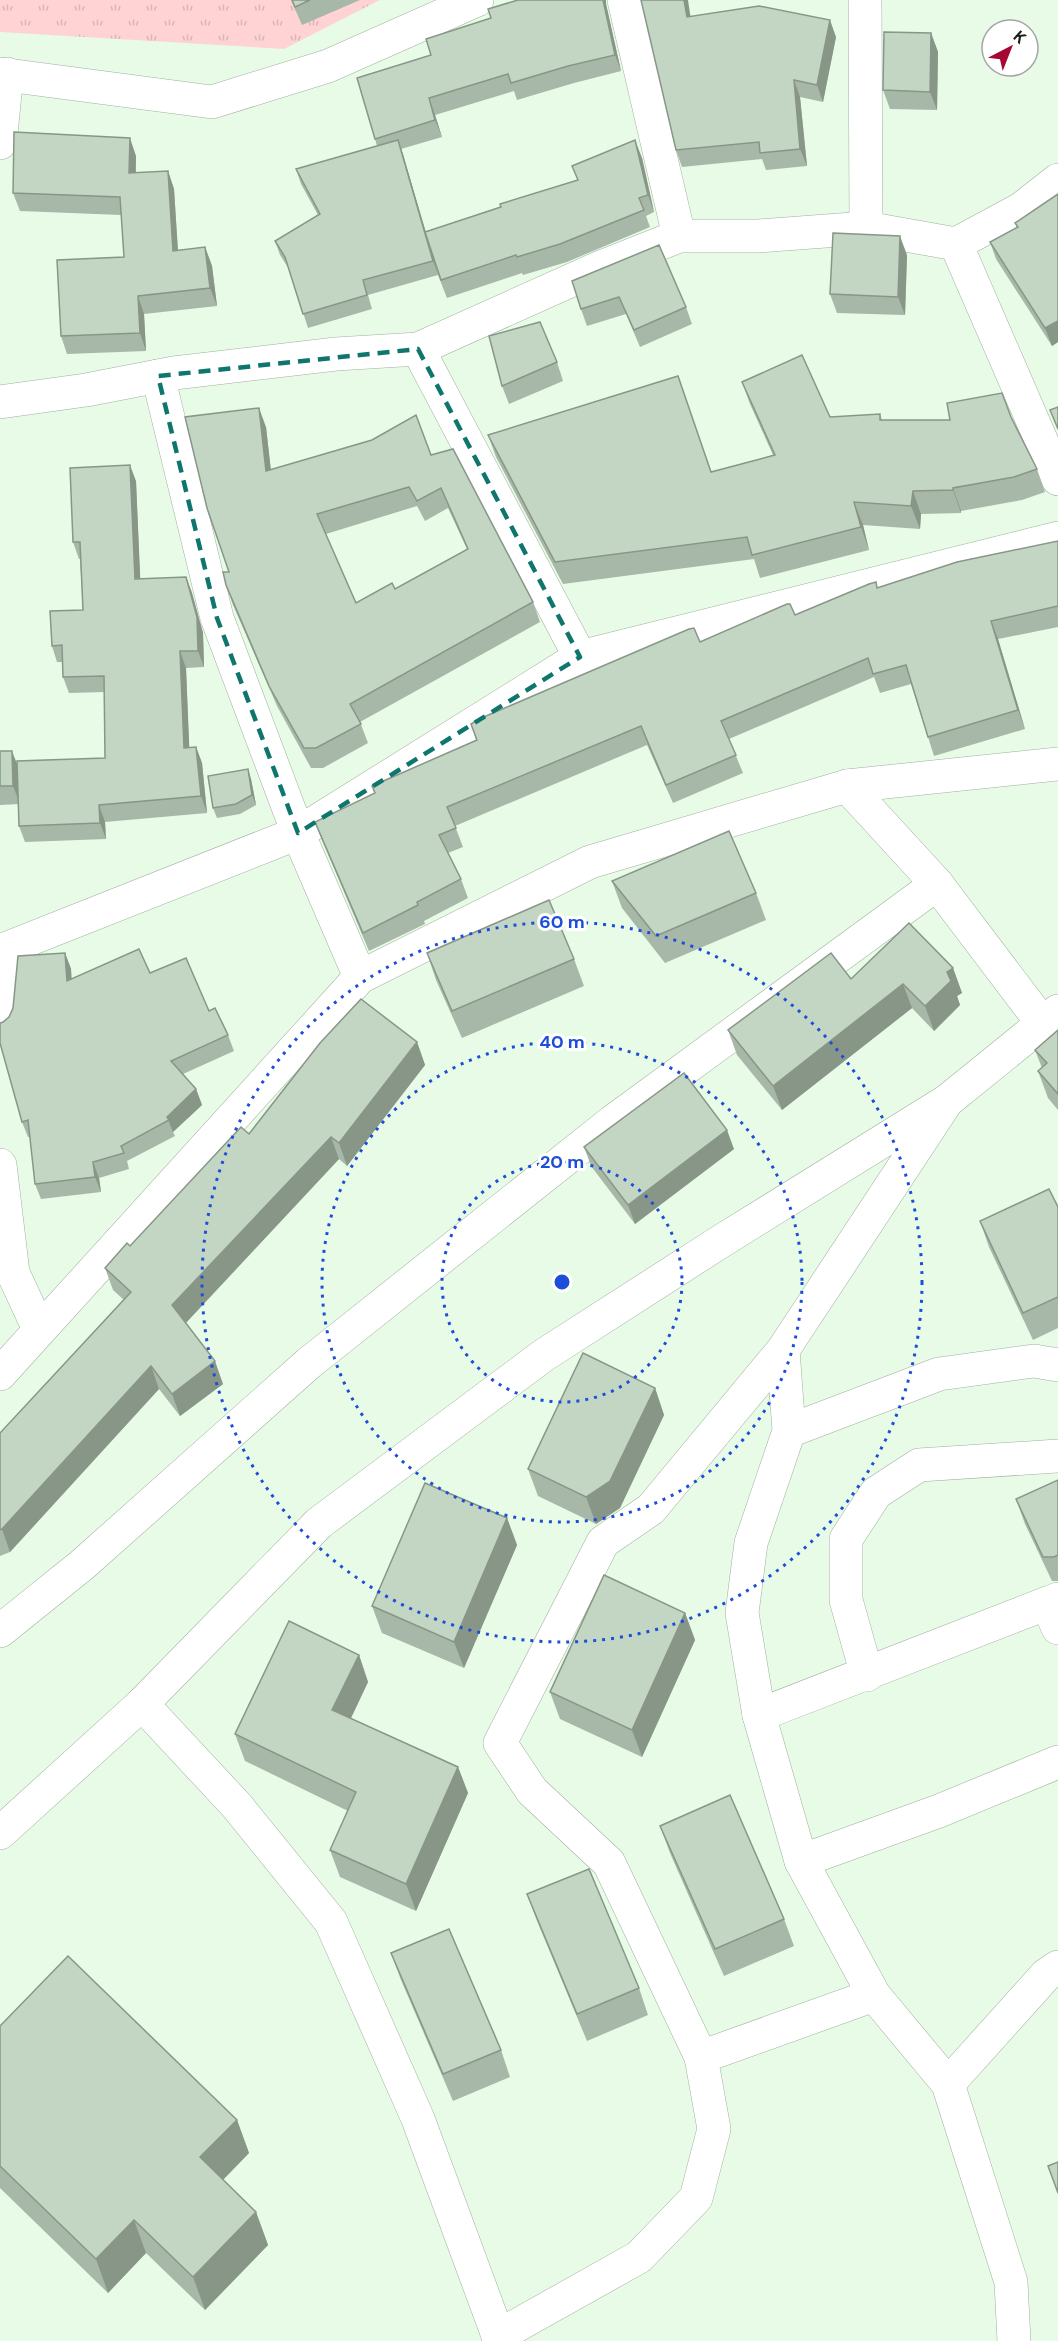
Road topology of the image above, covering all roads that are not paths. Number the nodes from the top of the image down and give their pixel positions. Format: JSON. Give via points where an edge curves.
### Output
{"nodes":[{"id":1,"x":477,"y":0,"type":"edge"},
{"id":2,"x":624,"y":0,"type":"edge"},
{"id":3,"x":865,"y":0,"type":"edge"},
{"id":4,"x":4,"y":74,"type":"edge"},
{"id":5,"x":0,"y":143,"type":"edge"},
{"id":6,"x":1058,"y":180,"type":"edge"},
{"id":7,"x":866,"y":228,"type":"junction"},
{"id":8,"x":679,"y":236,"type":"junction"},
{"id":9,"x":956,"y":244,"type":"junction"},
{"id":10,"x":418,"y":349,"type":"junction"},
{"id":11,"x":158,"y":376,"type":"junction"},
{"id":12,"x":0,"y":402,"type":"edge"},
{"id":13,"x":1058,"y":479,"type":"edge"},
{"id":14,"x":1058,"y":538,"type":"edge"},
{"id":15,"x":580,"y":657,"type":"junction"},
{"id":16,"x":1058,"y":764,"type":"edge"},
{"id":17,"x":847,"y":786,"type":"junction"},
{"id":18,"x":298,"y":833,"type":"junction"},
{"id":19,"x":937,"y":884,"type":"junction"},
{"id":20,"x":4,"y":951,"type":"edge"},
{"id":21,"x":360,"y":977,"type":"junction"},
{"id":22,"x":1051,"y":1018,"type":"edge"},
{"id":23,"x":0,"y":1021,"type":"edge"},
{"id":24,"x":947,"y":1101,"type":"junction"},
{"id":25,"x":0,"y":1165,"type":"edge"},
{"id":26,"x":39,"y":1329,"type":"junction"},
{"id":27,"x":783,"y":1350,"type":"junction"},
{"id":28,"x":1058,"y":1365,"type":"edge"},
{"id":29,"x":0,"y":1374,"type":"edge"},
{"id":30,"x":789,"y":1431,"type":"junction"},
{"id":31,"x":1058,"y":1456,"type":"edge"},
{"id":32,"x":1054,"y":1610,"type":"edge"},
{"id":33,"x":0,"y":1631,"type":"edge"},
{"id":34,"x":867,"y":1675,"type":"junction"},
{"id":35,"x":142,"y":1704,"type":"junction"},
{"id":36,"x":759,"y":1715,"type":"junction"},
{"id":37,"x":1058,"y":1762,"type":"edge"},
{"id":38,"x":0,"y":1833,"type":"edge"},
{"id":39,"x":801,"y":1860,"type":"junction"},
{"id":40,"x":1058,"y":1967,"type":"edge"},
{"id":41,"x":874,"y":1995,"type":"junction"},
{"id":42,"x":701,"y":2057,"type":"junction"},
{"id":43,"x":948,"y":2084,"type":"junction"},
{"id":44,"x":499,"y":2339,"type":"edge"},
{"id":45,"x":1014,"y":2341,"type":"edge"}],
"edges":[{"from":1,"to":4,"type":"street","via":[[328,66],[212,102]]},
{"from":2,"to":8,"type":"street"},
{"from":3,"to":7,"type":"street"},
{"from":4,"to":5,"type":"street"},
{"from":6,"to":9,"type":"street","via":[[1021,209]]},
{"from":7,"to":8,"type":"street","via":[[759,236]]},
{"from":7,"to":9,"type":"street"},
{"from":8,"to":10,"type":"street"},
{"from":9,"to":13,"type":"street"},
{"from":10,"to":11,"type":"street","via":[[336,354]]},
{"from":10,"to":15,"type":"street"},
{"from":11,"to":12,"type":"street"},
{"from":11,"to":18,"type":"street","via":[[217,618]]},
{"from":14,"to":15,"type":"street"},
{"from":15,"to":18,"type":"street"},
{"from":16,"to":17,"type":"street"},
{"from":17,"to":19,"type":"street"},
{"from":17,"to":21,"type":"street","via":[[590,862]]},
{"from":18,"to":20,"type":"street"},
{"from":18,"to":21,"type":"street"},
{"from":19,"to":22,"type":"street"},
{"from":19,"to":33,"type":"street","via":[[612,1122],[327,1348],[82,1565]]},
{"from":20,"to":23,"type":"street"},
{"from":21,"to":26,"type":"street"},
{"from":22,"to":24,"type":"street"},
{"from":24,"to":27,"type":"street"},
{"from":24,"to":35,"type":"street","via":[[544,1355],[319,1523]]},
{"from":25,"to":26,"type":"street","via":[[13,1273]]},
{"from":26,"to":29,"type":"street"},
{"from":27,"to":30,"type":"street"},
{"from":27,"to":42,"type":"street","via":[[651,1509],[603,1542],[500,1743],[532,1791],[609,1863]]},
{"from":28,"to":30,"type":"street","via":[[1034,1361],[939,1374]]},
{"from":30,"to":36,"type":"street","via":[[752,1543],[742,1613]]},
{"from":31,"to":34,"type":"street","via":[[919,1465],[876,1493],[846,1539],[846,1600]]},
{"from":32,"to":34,"type":"street"},
{"from":34,"to":36,"type":"street"},
{"from":35,"to":38,"type":"street"},
{"from":35,"to":44,"type":"street","via":[[237,1806],[331,1922],[418,2119]]},
{"from":36,"to":39,"type":"street"},
{"from":37,"to":39,"type":"street","via":[[939,1811]]},
{"from":39,"to":41,"type":"street"},
{"from":40,"to":43,"type":"street","via":[[1046,1975]]},
{"from":41,"to":42,"type":"street"},
{"from":41,"to":43,"type":"street"},
{"from":42,"to":44,"type":"street","via":[[714,2129],[696,2198],[639,2257]]},
{"from":43,"to":45,"type":"street","via":[[1011,2282]]}]}
